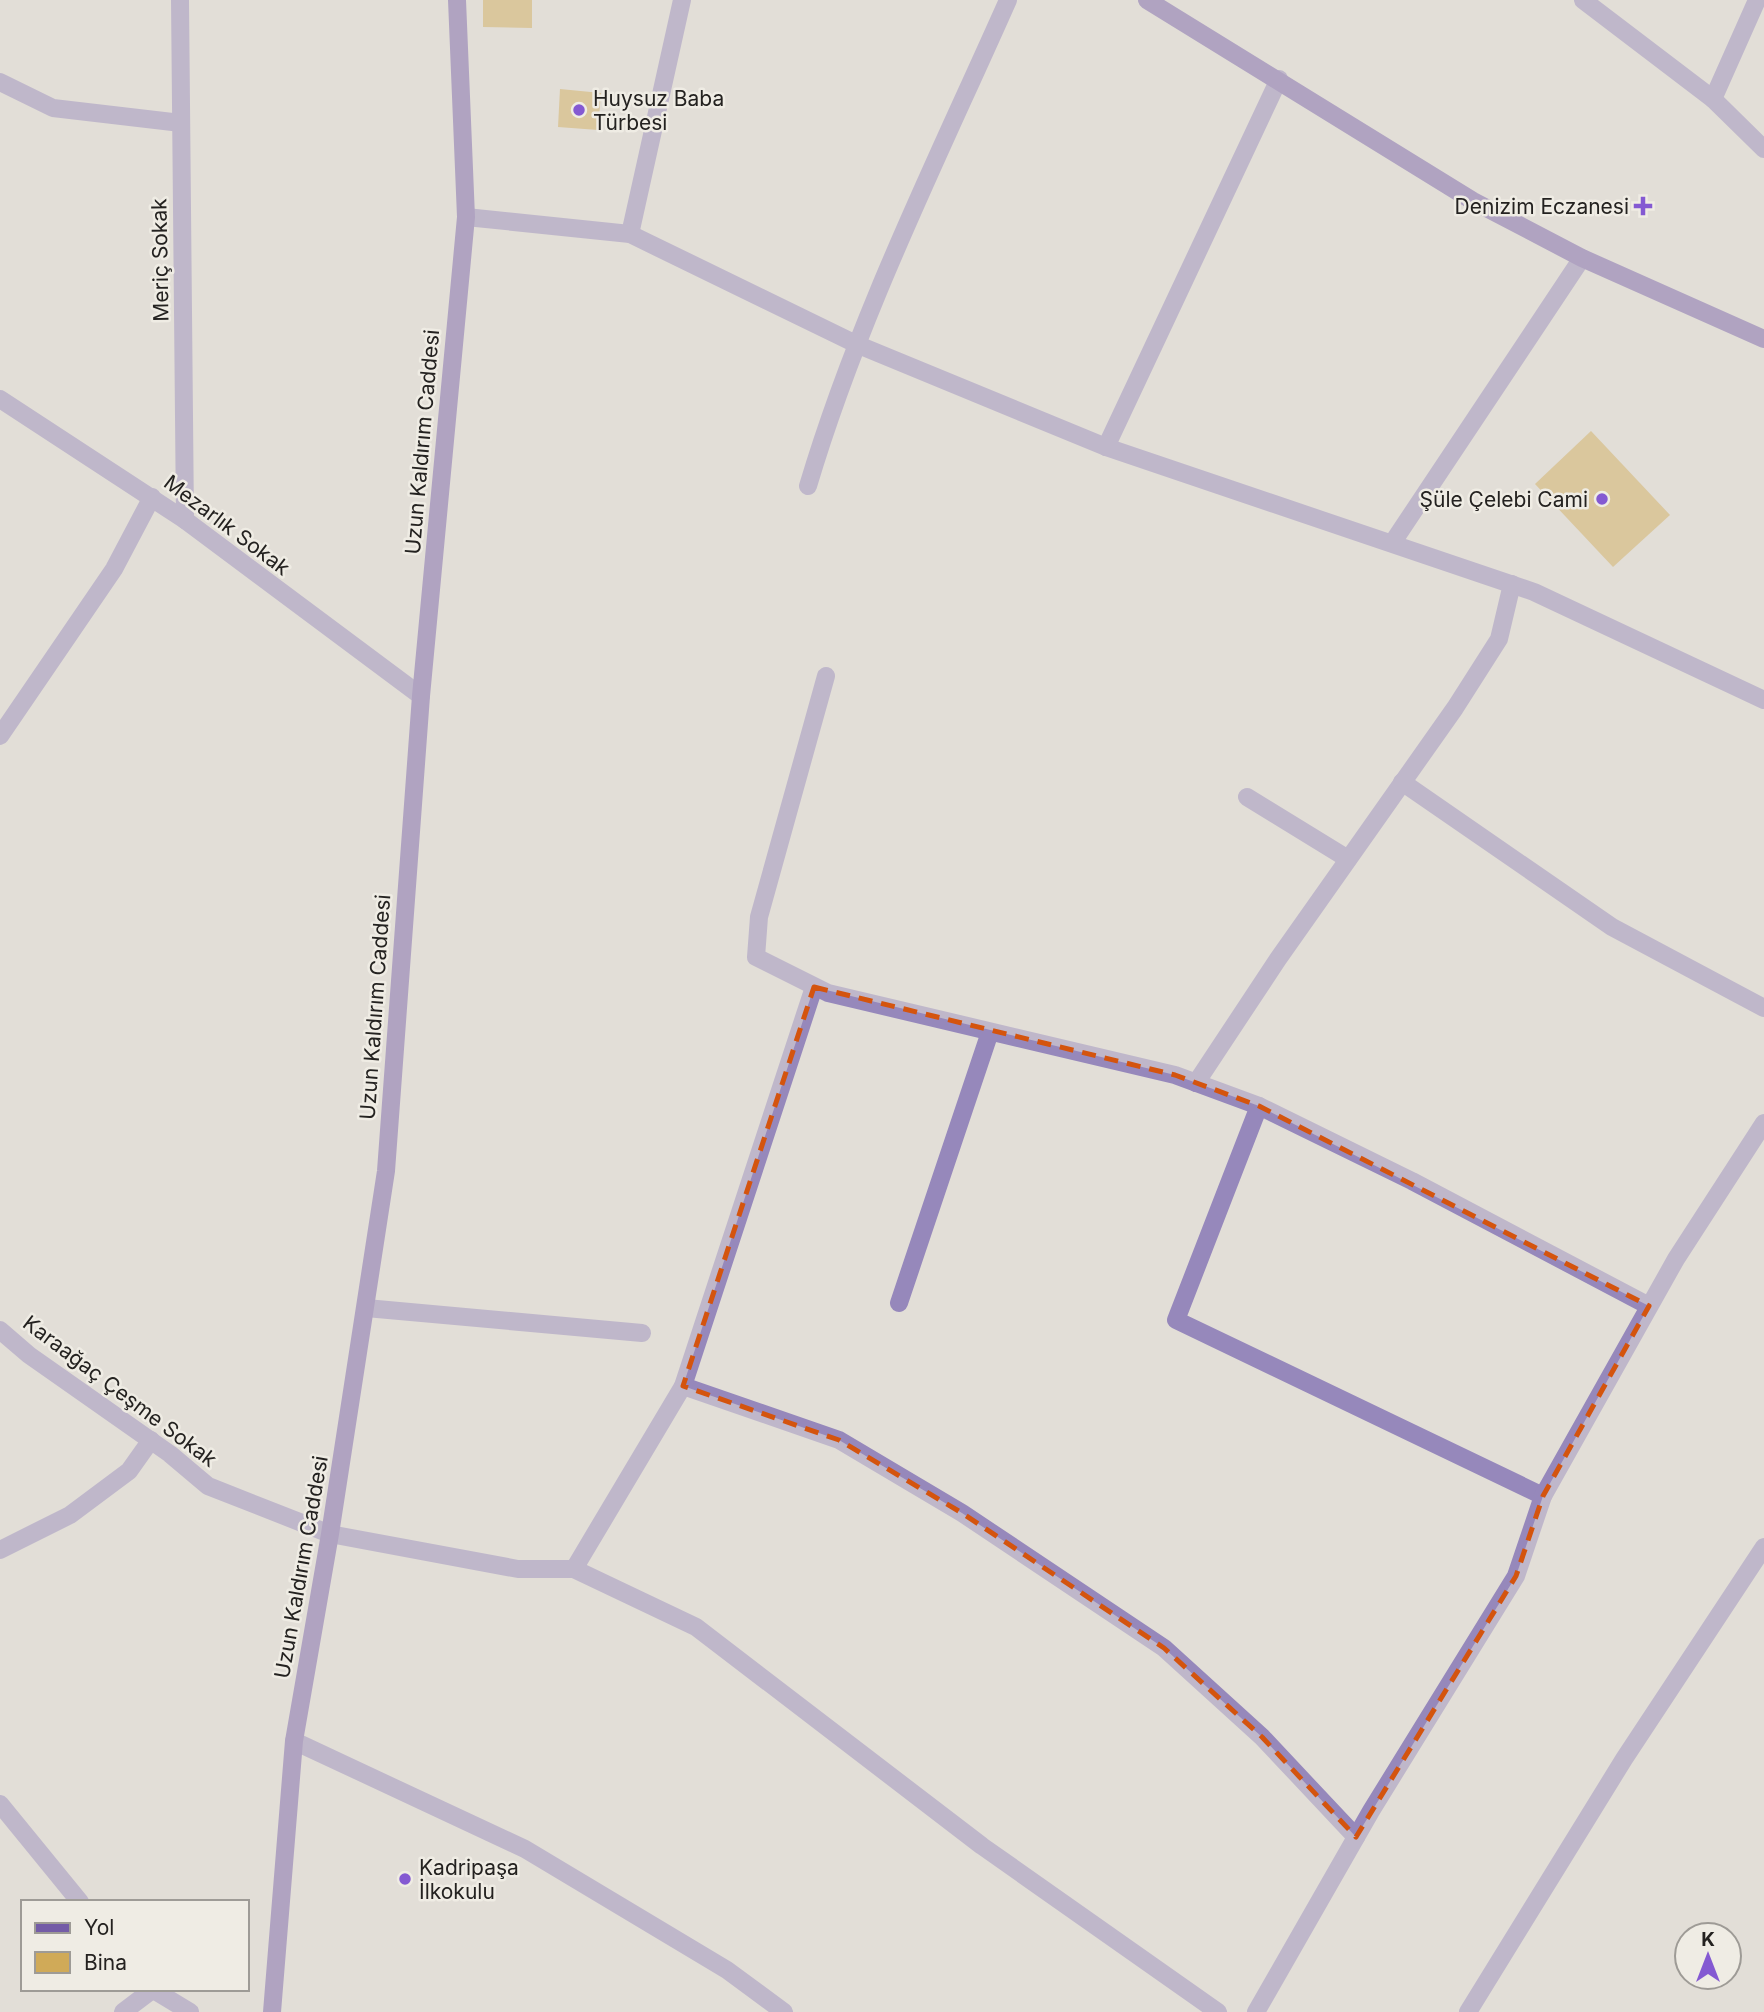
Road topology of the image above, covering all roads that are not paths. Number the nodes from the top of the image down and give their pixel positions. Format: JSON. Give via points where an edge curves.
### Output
{"nodes":[{"id":1,"x":180,"y":0,"type":"edge"},
{"id":2,"x":457,"y":0,"type":"edge"},
{"id":3,"x":682,"y":0,"type":"edge"},
{"id":4,"x":1008,"y":0,"type":"edge"},
{"id":5,"x":1147,"y":0,"type":"edge"},
{"id":6,"x":1583,"y":0,"type":"edge"},
{"id":7,"x":1757,"y":0,"type":"edge"},
{"id":8,"x":1279,"y":79,"type":"junction"},
{"id":9,"x":0,"y":82,"type":"edge"},
{"id":10,"x":1713,"y":99,"type":"junction"},
{"id":11,"x":181,"y":123,"type":"junction"},
{"id":12,"x":1764,"y":149,"type":"edge"},
{"id":13,"x":466,"y":217,"type":"junction"},
{"id":14,"x":630,"y":234,"type":"junction"},
{"id":15,"x":1582,"y":258,"type":"junction"},
{"id":16,"x":1764,"y":339,"type":"edge"},
{"id":17,"x":856,"y":344,"type":"junction"},
{"id":18,"x":0,"y":399,"type":"edge"},
{"id":19,"x":1106,"y":447,"type":"junction"},
{"id":20,"x":808,"y":486,"type":"dead end"},
{"id":21,"x":152,"y":497,"type":"junction"},
{"id":22,"x":185,"y":520,"type":"junction"},
{"id":23,"x":1393,"y":542,"type":"junction"},
{"id":24,"x":1513,"y":584,"type":"junction"},
{"id":25,"x":826,"y":676,"type":"dead end"},
{"id":26,"x":421,"y":696,"type":"junction"},
{"id":27,"x":1764,"y":700,"type":"edge"},
{"id":28,"x":0,"y":736,"type":"edge"},
{"id":29,"x":1402,"y":782,"type":"junction"},
{"id":30,"x":1247,"y":797,"type":"dead end"},
{"id":31,"x":1348,"y":859,"type":"junction"},
{"id":32,"x":814,"y":987,"type":"junction"},
{"id":33,"x":1764,"y":1008,"type":"edge"},
{"id":34,"x":990,"y":1032,"type":"junction"},
{"id":35,"x":1196,"y":1083,"type":"junction"},
{"id":36,"x":1259,"y":1106,"type":"junction"},
{"id":37,"x":1764,"y":1124,"type":"edge"},
{"id":38,"x":900,"y":1303,"type":"dead end"},
{"id":39,"x":1649,"y":1306,"type":"junction"},
{"id":40,"x":366,"y":1308,"type":"junction"},
{"id":41,"x":0,"y":1330,"type":"edge"},
{"id":42,"x":642,"y":1334,"type":"dead end"},
{"id":43,"x":683,"y":1386,"type":"junction"},
{"id":44,"x":151,"y":1440,"type":"junction"},
{"id":45,"x":1543,"y":1496,"type":"junction"},
{"id":46,"x":330,"y":1534,"type":"junction"},
{"id":47,"x":1764,"y":1547,"type":"edge"},
{"id":48,"x":0,"y":1550,"type":"edge"},
{"id":49,"x":574,"y":1569,"type":"junction"},
{"id":50,"x":294,"y":1741,"type":"junction"},
{"id":51,"x":0,"y":1804,"type":"edge"},
{"id":52,"x":1356,"y":1837,"type":"junction"},
{"id":53,"x":78,"y":1900,"type":"edge"},
{"id":54,"x":151,"y":1991,"type":"edge"},
{"id":55,"x":154,"y":1991,"type":"edge"},
{"id":56,"x":762,"y":2006,"type":"edge"},
{"id":57,"x":123,"y":2012,"type":"edge"},
{"id":58,"x":190,"y":2012,"type":"edge"},
{"id":59,"x":272,"y":2012,"type":"edge"},
{"id":60,"x":784,"y":2012,"type":"edge"},
{"id":61,"x":1218,"y":2012,"type":"edge"},
{"id":62,"x":1256,"y":2012,"type":"edge"},
{"id":63,"x":1468,"y":2012,"type":"edge"}],
"edges":[{"from":1,"to":11,"type":"street","name":"Meriç Sokak"},
{"from":2,"to":13,"type":"main road","name":"Uzun Kaldırım Caddesi"},
{"from":3,"to":14,"type":"street"},
{"from":4,"to":17,"type":"street"},
{"from":5,"to":8,"type":"main road"},
{"from":6,"to":10,"type":"street"},
{"from":7,"to":10,"type":"street"},
{"from":8,"to":15,"type":"main road","via":[[1473,201]]},
{"from":8,"to":19,"type":"street"},
{"from":9,"to":11,"type":"street","via":[[53,108]]},
{"from":10,"to":12,"type":"street"},
{"from":11,"to":22,"type":"street","name":"Meriç Sokak"},
{"from":13,"to":14,"type":"street"},
{"from":13,"to":26,"type":"main road","name":"Uzun Kaldırım Caddesi"},
{"from":14,"to":17,"type":"street"},
{"from":15,"to":16,"type":"main road"},
{"from":15,"to":23,"type":"street"},
{"from":17,"to":19,"type":"street"},
{"from":17,"to":20,"type":"street"},
{"from":18,"to":21,"type":"street","name":"Mezarlık Sokak"},
{"from":19,"to":23,"type":"street"},
{"from":21,"to":22,"type":"street","name":"Mezarlık Sokak"},
{"from":21,"to":28,"type":"street","via":[[114,569]]},
{"from":22,"to":26,"type":"street","name":"Mezarlık Sokak"},
{"from":23,"to":24,"type":"street"},
{"from":24,"to":27,"type":"street"},
{"from":24,"to":29,"type":"street","via":[[1499,639]]},
{"from":25,"to":32,"type":"street","via":[[759,917],[756,957]]},
{"from":26,"to":40,"type":"main road","name":"Uzun Kaldırım Caddesi","via":[[386,1171]]},
{"from":29,"to":31,"type":"street"},
{"from":29,"to":33,"type":"street","via":[[1612,927]]},
{"from":30,"to":31,"type":"street"},
{"from":31,"to":35,"type":"street"},
{"from":32,"to":34,"type":"street"},
{"from":32,"to":43,"type":"street"},
{"from":34,"to":35,"type":"street"},
{"from":34,"to":38,"type":"street"},
{"from":35,"to":36,"type":"street"},
{"from":36,"to":39,"type":"street"},
{"from":36,"to":45,"type":"street","via":[[1176,1320]]},
{"from":37,"to":39,"type":"street"},
{"from":39,"to":45,"type":"street"},
{"from":40,"to":42,"type":"street"},
{"from":40,"to":46,"type":"main road","name":"Uzun Kaldırım Caddesi"},
{"from":41,"to":44,"type":"street","name":"Karaağaç Çeşme Sokak"},
{"from":43,"to":49,"type":"street"},
{"from":43,"to":52,"type":"street","via":[[838,1440],[962,1513],[1164,1648],[1262,1737]]},
{"from":44,"to":46,"type":"street","name":"Karaağaç Çeşme Sokak","via":[[208,1486]]},
{"from":44,"to":48,"type":"street","via":[[129,1472],[71,1515]]},
{"from":45,"to":52,"type":"street","via":[[1516,1577]]},
{"from":46,"to":49,"type":"street","name":"Karaağaç Çeşme Sokak","via":[[518,1569]]},
{"from":46,"to":50,"type":"main road","name":"Uzun Kaldırım Caddesi"},
{"from":47,"to":63,"type":"street","via":[[1624,1759]]},
{"from":49,"to":61,"type":"street","via":[[696,1627],[982,1846]]},
{"from":50,"to":56,"type":"street","via":[[525,1849],[727,1970]]},
{"from":50,"to":59,"type":"main road","name":"Uzun Kaldırım Caddesi"},
{"from":51,"to":53,"type":"street"},
{"from":52,"to":62,"type":"street"},
{"from":54,"to":57,"type":"street"},
{"from":55,"to":58,"type":"street"},
{"from":56,"to":60,"type":"street"}]}
